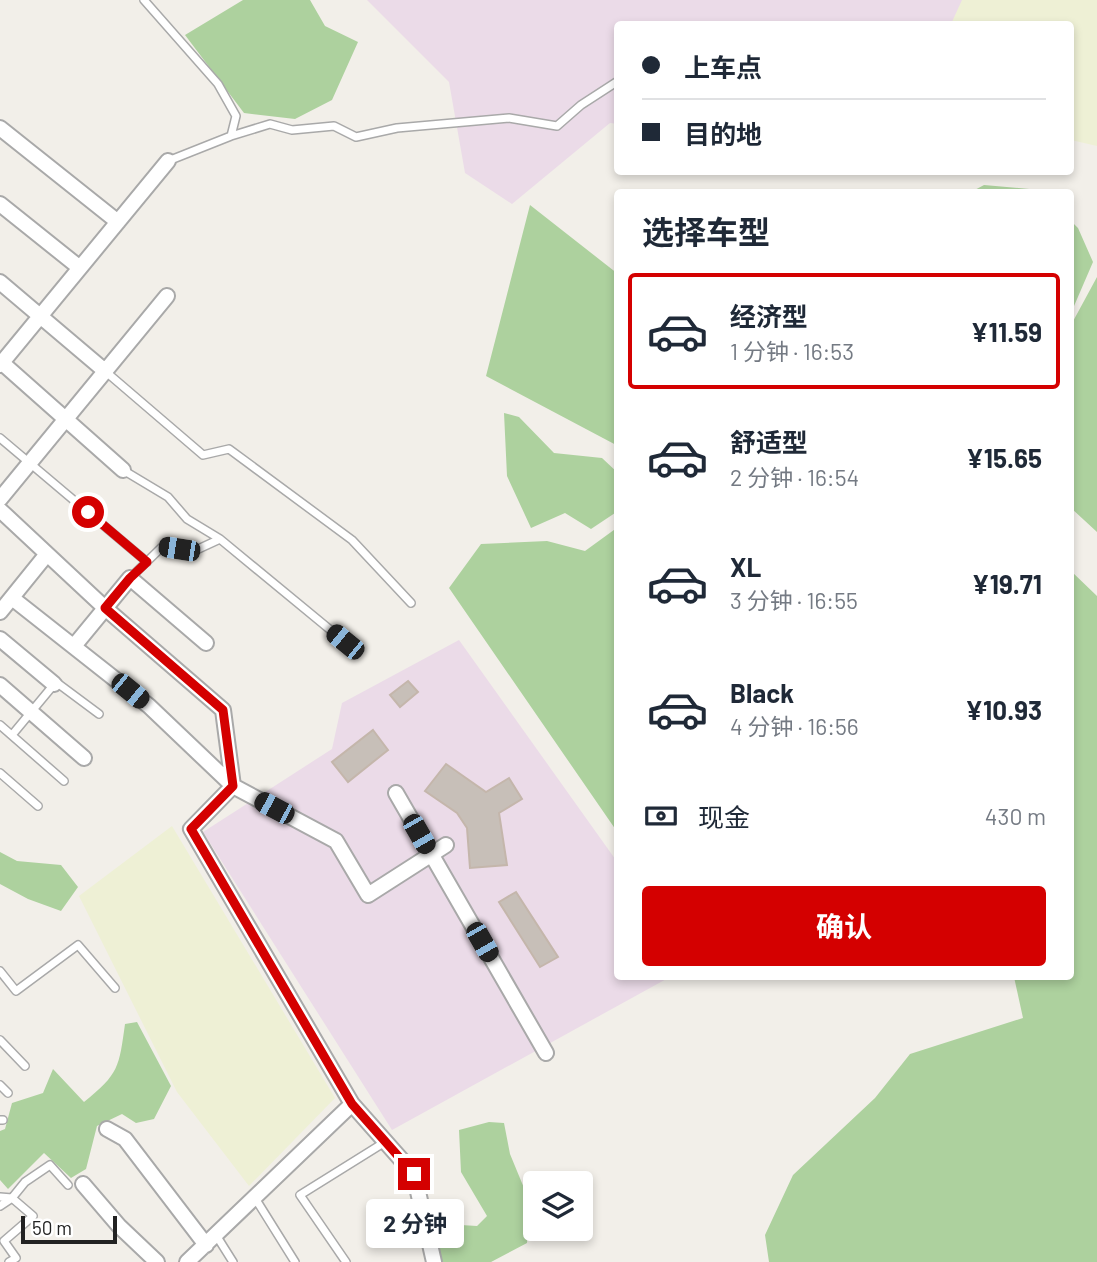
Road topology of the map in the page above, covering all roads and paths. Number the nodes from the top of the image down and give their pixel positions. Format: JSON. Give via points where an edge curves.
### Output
{"nodes":[{"id":1,"x":144,"y":0,"type":"edge"},
{"id":2,"x":614,"y":84,"type":"edge"},
{"id":3,"x":2,"y":134,"type":"edge"},
{"id":4,"x":231,"y":136,"type":"junction"},
{"id":5,"x":168,"y":161,"type":"joint"},
{"id":6,"x":0,"y":204,"type":"edge"},
{"id":7,"x":118,"y":222,"type":"junction"},
{"id":8,"x":79,"y":268,"type":"junction"},
{"id":9,"x":0,"y":282,"type":"edge"},
{"id":10,"x":167,"y":296,"type":"dead end"},
{"id":11,"x":40,"y":316,"type":"junction"},
{"id":12,"x":1,"y":363,"type":"edge"},
{"id":13,"x":106,"y":371,"type":"junction"},
{"id":14,"x":66,"y":419,"type":"junction"},
{"id":15,"x":0,"y":438,"type":"edge"},
{"id":16,"x":29,"y":463,"type":"junction"},
{"id":17,"x":123,"y":470,"type":"joint"},
{"id":18,"x":0,"y":499,"type":"edge"},
{"id":19,"x":0,"y":510,"type":"edge"},
{"id":20,"x":220,"y":538,"type":"junction"},
{"id":21,"x":47,"y":554,"type":"junction"},
{"id":22,"x":147,"y":562,"type":"junction"},
{"id":23,"x":130,"y":578,"type":"junction"},
{"id":24,"x":12,"y":598,"type":"junction"},
{"id":25,"x":411,"y":603,"type":"dead end"},
{"id":26,"x":105,"y":608,"type":"junction"},
{"id":27,"x":0,"y":612,"type":"edge"},
{"id":28,"x":0,"y":639,"type":"edge"},
{"id":29,"x":345,"y":642,"type":"dead end"},
{"id":30,"x":206,"y":643,"type":"dead end"},
{"id":31,"x":74,"y":646,"type":"junction"},
{"id":32,"x":54,"y":684,"type":"junction"},
{"id":33,"x":0,"y":685,"type":"edge"},
{"id":34,"x":31,"y":711,"type":"junction"},
{"id":35,"x":99,"y":714,"type":"dead end"},
{"id":36,"x":0,"y":725,"type":"edge"},
{"id":37,"x":12,"y":735,"type":"junction"},
{"id":38,"x":84,"y":758,"type":"dead end"},
{"id":39,"x":0,"y":773,"type":"edge"},
{"id":40,"x":64,"y":781,"type":"dead end"},
{"id":41,"x":233,"y":786,"type":"junction"},
{"id":42,"x":396,"y":793,"type":"dead end"},
{"id":43,"x":38,"y":806,"type":"dead end"},
{"id":44,"x":446,"y":845,"type":"dead end"},
{"id":45,"x":431,"y":854,"type":"junction"},
{"id":46,"x":0,"y":971,"type":"edge"},
{"id":47,"x":115,"y":988,"type":"dead end"},
{"id":48,"x":0,"y":1040,"type":"edge"},
{"id":49,"x":546,"y":1053,"type":"dead end"},
{"id":50,"x":25,"y":1066,"type":"dead end"},
{"id":51,"x":0,"y":1084,"type":"edge"},
{"id":52,"x":8,"y":1093,"type":"dead end"},
{"id":53,"x":352,"y":1104,"type":"junction"},
{"id":54,"x":107,"y":1129,"type":"dead end"},
{"id":55,"x":386,"y":1142,"type":"junction"},
{"id":56,"x":75,"y":1185,"type":"joint"},
{"id":57,"x":0,"y":1197,"type":"edge"},
{"id":58,"x":12,"y":1198,"type":"junction"},
{"id":59,"x":255,"y":1198,"type":"junction"},
{"id":60,"x":0,"y":1206,"type":"edge"},
{"id":61,"x":211,"y":1240,"type":"junction"},
{"id":62,"x":9,"y":1262,"type":"edge"},
{"id":63,"x":157,"y":1262,"type":"edge"},
{"id":64,"x":187,"y":1262,"type":"edge"},
{"id":65,"x":233,"y":1262,"type":"edge"},
{"id":66,"x":295,"y":1262,"type":"edge"},
{"id":67,"x":346,"y":1262,"type":"edge"},
{"id":68,"x":434,"y":1262,"type":"edge"}],
"edges":[{"from":1,"to":4,"type":"lane","via":[[218,84],[236,116]]},
{"from":2,"to":4,"type":"lane","via":[[557,126],[509,118],[397,128],[356,137],[334,126],[292,131],[270,124]]},
{"from":3,"to":7,"type":"street"},
{"from":4,"to":5,"type":"lane"},
{"from":5,"to":7,"type":"street"},
{"from":6,"to":8,"type":"street"},
{"from":7,"to":8,"type":"street"},
{"from":8,"to":11,"type":"street"},
{"from":9,"to":11,"type":"street"},
{"from":10,"to":13,"type":"street"},
{"from":11,"to":12,"type":"street"},
{"from":11,"to":13,"type":"street"},
{"from":12,"to":14,"type":"street"},
{"from":13,"to":14,"type":"street"},
{"from":13,"to":25,"type":"lane","via":[[203,455],[229,449],[352,540]]},
{"from":14,"to":16,"type":"street"},
{"from":14,"to":17,"type":"street"},
{"from":15,"to":16,"type":"lane"},
{"from":16,"to":18,"type":"street"},
{"from":16,"to":22,"type":"lane"},
{"from":17,"to":20,"type":"lane"},
{"from":19,"to":21,"type":"street"},
{"from":20,"to":22,"type":"lane","via":[[194,551],[163,546]]},
{"from":20,"to":29,"type":"lane"},
{"from":21,"to":24,"type":"street"},
{"from":21,"to":26,"type":"street"},
{"from":22,"to":23,"type":"lane"},
{"from":23,"to":26,"type":"street"},
{"from":23,"to":30,"type":"street"},
{"from":24,"to":27,"type":"street"},
{"from":24,"to":31,"type":"street"},
{"from":26,"to":31,"type":"street"},
{"from":26,"to":41,"type":"street","via":[[223,710]]},
{"from":28,"to":32,"type":"street"},
{"from":31,"to":41,"type":"street","via":[[149,706]]},
{"from":32,"to":34,"type":"lane"},
{"from":32,"to":35,"type":"lane","via":[[73,692]]},
{"from":33,"to":34,"type":"street"},
{"from":34,"to":37,"type":"lane"},
{"from":34,"to":38,"type":"street"},
{"from":36,"to":37,"type":"lane"},
{"from":37,"to":40,"type":"lane"},
{"from":39,"to":43,"type":"lane"},
{"from":41,"to":45,"type":"street","via":[[336,841],[368,895]]},
{"from":41,"to":53,"type":"street","via":[[191,829]]},
{"from":42,"to":45,"type":"street"},
{"from":44,"to":45,"type":"street"},
{"from":45,"to":49,"type":"street"},
{"from":46,"to":47,"type":"lane","via":[[16,991],[78,945]]},
{"from":48,"to":50,"type":"lane"},
{"from":51,"to":52,"type":"lane"},
{"from":53,"to":55,"type":"street"},
{"from":53,"to":59,"type":"street"},
{"from":54,"to":61,"type":"street","via":[[125,1139]]},
{"from":55,"to":67,"type":"lane","via":[[300,1195]]},
{"from":55,"to":68,"type":"street","via":[[414,1174]]},
{"from":56,"to":58,"type":"lane","via":[[50,1165],[24,1182]]},
{"from":56,"to":63,"type":"street"},
{"from":57,"to":58,"type":"lane"},
{"from":58,"to":60,"type":"lane"},
{"from":58,"to":62,"type":"lane","via":[[33,1216],[5,1241],[16,1258]]},
{"from":59,"to":61,"type":"street"},
{"from":59,"to":66,"type":"lane"},
{"from":61,"to":64,"type":"street"},
{"from":61,"to":65,"type":"lane"}]}
